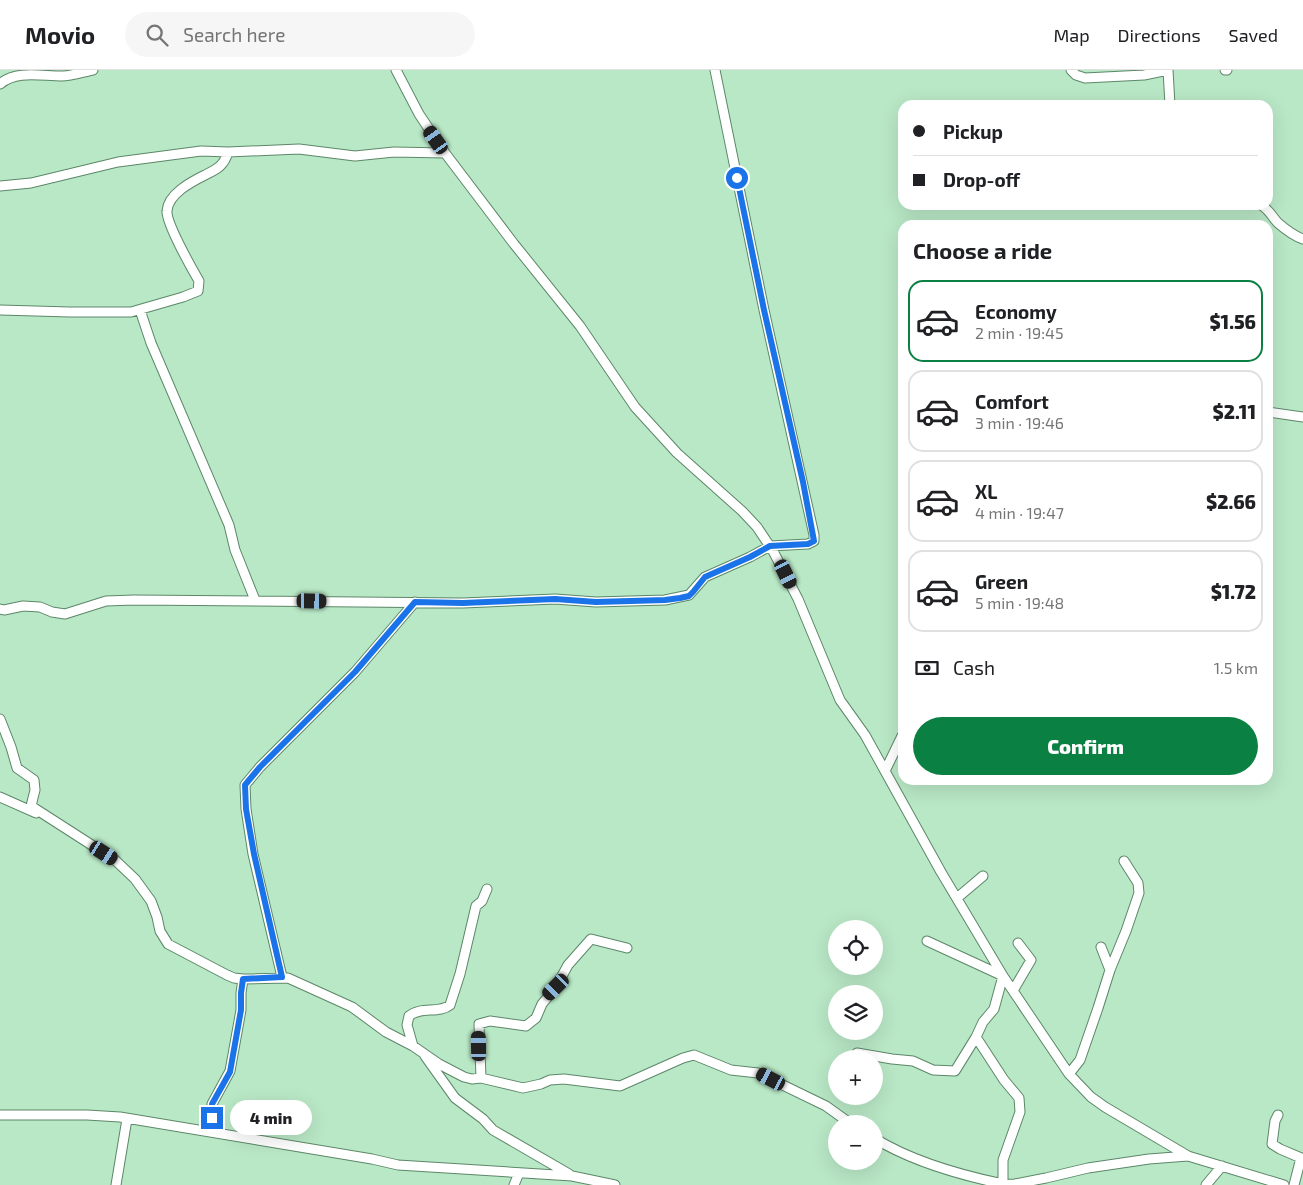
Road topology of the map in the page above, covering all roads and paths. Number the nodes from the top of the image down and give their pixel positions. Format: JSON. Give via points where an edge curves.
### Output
{"nodes":[{"id":1,"x":93,"y":70,"type":"edge"},
{"id":2,"x":396,"y":70,"type":"edge"},
{"id":3,"x":714,"y":70,"type":"edge"},
{"id":4,"x":1071,"y":70,"type":"edge"},
{"id":5,"x":1168,"y":70,"type":"edge"},
{"id":6,"x":10,"y":73,"type":"edge"},
{"id":7,"x":0,"y":84,"type":"edge"},
{"id":8,"x":1170,"y":100,"type":"edge"},
{"id":9,"x":228,"y":152,"type":"junction"},
{"id":10,"x":445,"y":153,"type":"junction"},
{"id":11,"x":0,"y":186,"type":"edge"},
{"id":12,"x":1268,"y":210,"type":"edge"},
{"id":13,"x":1303,"y":239,"type":"edge"},
{"id":14,"x":0,"y":310,"type":"edge"},
{"id":15,"x":140,"y":310,"type":"junction"},
{"id":16,"x":1273,"y":413,"type":"edge"},
{"id":17,"x":1303,"y":417,"type":"edge"},
{"id":18,"x":770,"y":546,"type":"junction"},
{"id":19,"x":255,"y":600,"type":"junction"},
{"id":20,"x":415,"y":602,"type":"junction"},
{"id":21,"x":0,"y":609,"type":"edge"},
{"id":22,"x":0,"y":719,"type":"edge"},
{"id":23,"x":898,"y":744,"type":"edge"},
{"id":24,"x":885,"y":771,"type":"junction"},
{"id":25,"x":0,"y":797,"type":"edge"},
{"id":26,"x":46,"y":816,"type":"junction"},
{"id":27,"x":1124,"y":861,"type":"dead end"},
{"id":28,"x":983,"y":876,"type":"dead end"},
{"id":29,"x":487,"y":890,"type":"dead end"},
{"id":30,"x":957,"y":898,"type":"junction"},
{"id":31,"x":927,"y":941,"type":"dead end"},
{"id":32,"x":1018,"y":943,"type":"dead end"},
{"id":33,"x":1100,"y":947,"type":"dead end"},
{"id":34,"x":627,"y":948,"type":"dead end"},
{"id":35,"x":1110,"y":970,"type":"junction"},
{"id":36,"x":1004,"y":976,"type":"junction"},
{"id":37,"x":282,"y":977,"type":"junction"},
{"id":38,"x":243,"y":979,"type":"junction"},
{"id":39,"x":1014,"y":989,"type":"junction"},
{"id":40,"x":976,"y":1037,"type":"junction"},
{"id":41,"x":413,"y":1046,"type":"junction"},
{"id":42,"x":422,"y":1052,"type":"junction"},
{"id":43,"x":883,"y":1058,"type":"edge"},
{"id":44,"x":1070,"y":1074,"type":"junction"},
{"id":45,"x":481,"y":1078,"type":"junction"},
{"id":46,"x":838,"y":1115,"type":"edge"},
{"id":47,"x":1278,"y":1115,"type":"dead end"},
{"id":48,"x":0,"y":1116,"type":"edge"},
{"id":49,"x":127,"y":1118,"type":"junction"},
{"id":50,"x":213,"y":1132,"type":"junction"},
{"id":51,"x":883,"y":1143,"type":"edge"},
{"id":52,"x":1188,"y":1156,"type":"junction"},
{"id":53,"x":1222,"y":1166,"type":"junction"},
{"id":54,"x":519,"y":1173,"type":"junction"},
{"id":55,"x":572,"y":1176,"type":"junction"},
{"id":56,"x":592,"y":1182,"type":"edge"},
{"id":57,"x":116,"y":1185,"type":"edge"},
{"id":58,"x":514,"y":1185,"type":"edge"},
{"id":59,"x":615,"y":1185,"type":"edge"},
{"id":60,"x":1001,"y":1185,"type":"edge"},
{"id":61,"x":1015,"y":1185,"type":"edge"},
{"id":62,"x":1206,"y":1185,"type":"edge"},
{"id":63,"x":1284,"y":1185,"type":"edge"},
{"id":64,"x":1294,"y":1185,"type":"edge"}],
"edges":[{"from":1,"to":6,"type":"street","via":[[64,76]]},
{"from":2,"to":10,"type":"street","via":[[419,114]]},
{"from":3,"to":18,"type":"street","via":[[814,535],[814,541],[808,544]]},
{"from":4,"to":5,"type":"street","via":[[1086,78],[1144,75]]},
{"from":5,"to":8,"type":"street"},
{"from":6,"to":7,"type":"street"},
{"from":9,"to":10,"type":"street","via":[[299,150],[355,156],[394,152]]},
{"from":9,"to":11,"type":"street","via":[[201,151],[138,159],[31,183]]},
{"from":9,"to":15,"type":"street","via":[[221,167],[179,191],[168,206],[171,226],[199,281],[198,290]]},
{"from":10,"to":18,"type":"street","via":[[580,326],[635,407],[677,453],[742,511]]},
{"from":12,"to":13,"type":"street","via":[[1278,222]]},
{"from":14,"to":15,"type":"street"},
{"from":15,"to":19,"type":"street","via":[[162,370],[224,514]]},
{"from":16,"to":17,"type":"street"},
{"from":18,"to":20,"type":"street","via":[[705,577],[689,596],[680,598],[596,602],[555,599]]},
{"from":18,"to":24,"type":"street","via":[[798,600],[840,700]]},
{"from":19,"to":20,"type":"street"},
{"from":19,"to":21,"type":"street","via":[[106,601],[66,614],[40,607]]},
{"from":20,"to":37,"type":"street","via":[[355,672],[245,785],[254,854]]},
{"from":22,"to":26,"type":"street","via":[[17,768],[34,780],[31,806]]},
{"from":23,"to":24,"type":"street"},
{"from":24,"to":30,"type":"street"},
{"from":25,"to":26,"type":"street"},
{"from":26,"to":38,"type":"street","via":[[115,860],[135,879],[151,901],[160,931],[168,944],[227,975]]},
{"from":27,"to":35,"type":"street","via":[[1138,883],[1139,893]]},
{"from":28,"to":30,"type":"street"},
{"from":29,"to":41,"type":"street","via":[[476,906],[450,1005],[416,1011],[409,1016],[407,1025]]},
{"from":30,"to":36,"type":"street"},
{"from":31,"to":36,"type":"street"},
{"from":32,"to":39,"type":"street","via":[[1031,960]]},
{"from":33,"to":35,"type":"street"},
{"from":34,"to":45,"type":"street","via":[[591,940],[568,965],[536,1018],[526,1026],[490,1021],[479,1024]]},
{"from":35,"to":44,"type":"street","via":[[1080,1060]]},
{"from":36,"to":39,"type":"street"},
{"from":36,"to":40,"type":"street","via":[[994,1009]]},
{"from":37,"to":38,"type":"street"},
{"from":37,"to":41,"type":"street","via":[[352,1007],[386,1032]]},
{"from":38,"to":50,"type":"street","via":[[230,1072],[212,1104]]},
{"from":39,"to":44,"type":"street"},
{"from":40,"to":43,"type":"street","via":[[955,1071],[934,1070],[913,1061]]},
{"from":40,"to":60,"type":"street","via":[[1018,1098],[1020,1112],[1003,1160]]},
{"from":41,"to":42,"type":"street"},
{"from":42,"to":45,"type":"street","via":[[464,1076]]},
{"from":42,"to":55,"type":"street","via":[[455,1098],[493,1130]]},
{"from":44,"to":52,"type":"street","via":[[1105,1107]]},
{"from":45,"to":46,"type":"street","via":[[523,1088],[564,1079],[620,1086],[694,1055],[731,1070],[758,1073]]},
{"from":47,"to":64,"type":"street","via":[[1272,1144],[1301,1158]]},
{"from":48,"to":49,"type":"street"},
{"from":49,"to":50,"type":"street"},
{"from":49,"to":57,"type":"street"},
{"from":50,"to":54,"type":"street","via":[[413,1167]]},
{"from":51,"to":60,"type":"street","via":[[931,1164]]},
{"from":52,"to":53,"type":"street"},
{"from":52,"to":61,"type":"street","via":[[1088,1168]]},
{"from":53,"to":62,"type":"street"},
{"from":53,"to":63,"type":"street"},
{"from":54,"to":55,"type":"street"},
{"from":54,"to":58,"type":"street"},
{"from":55,"to":56,"type":"street"},
{"from":56,"to":59,"type":"street"},
{"from":60,"to":61,"type":"street"}]}
